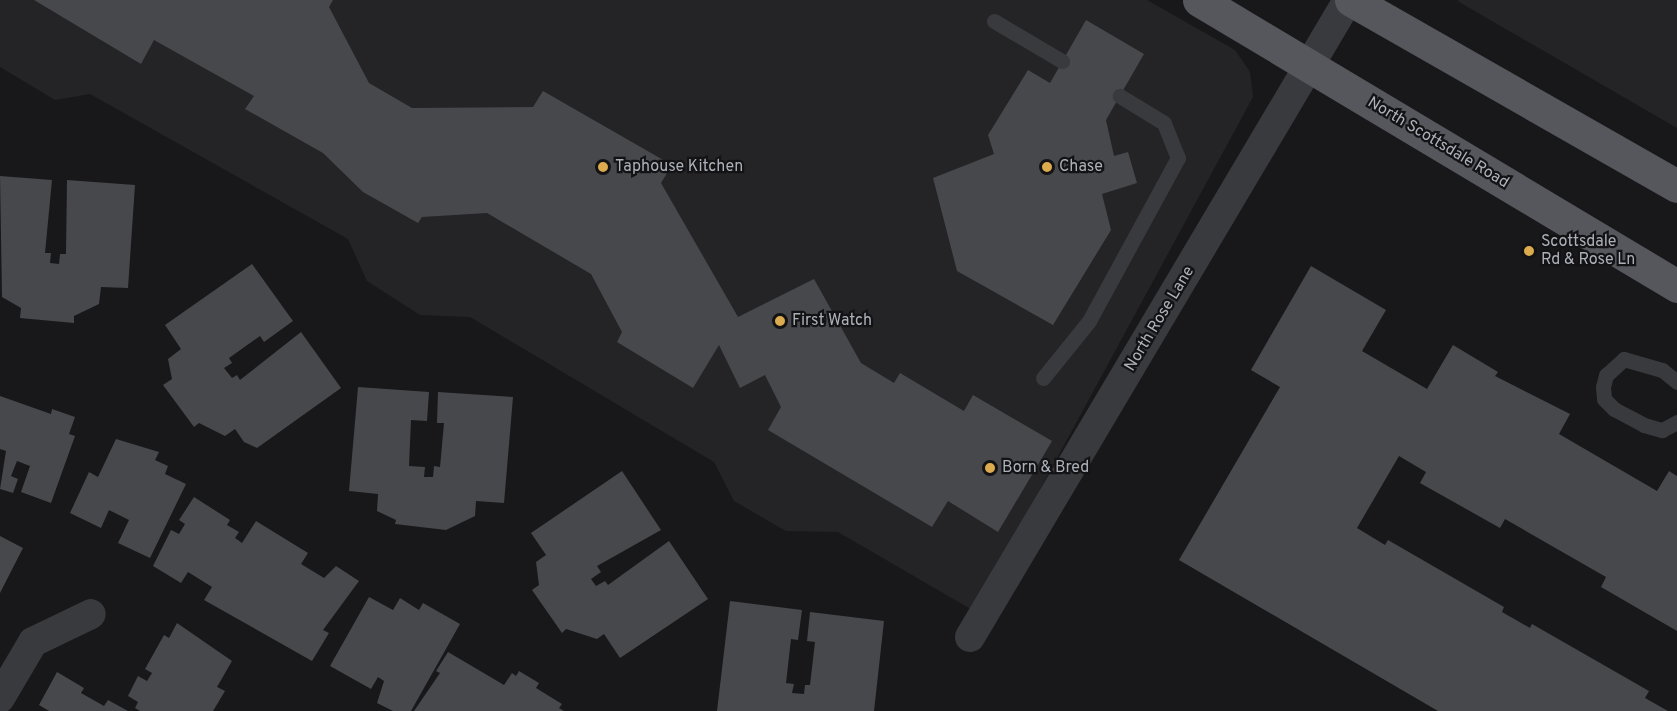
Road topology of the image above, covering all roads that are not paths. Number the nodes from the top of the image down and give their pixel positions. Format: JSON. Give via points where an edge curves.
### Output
{"nodes":[{"id":1,"x":1198,"y":0,"type":"edge"},
{"id":2,"x":1349,"y":0,"type":"edge"},
{"id":3,"x":994,"y":21,"type":"dead end"},
{"id":4,"x":1062,"y":62,"type":"dead end"},
{"id":5,"x":1309,"y":66,"type":"junction"},
{"id":6,"x":1120,"y":96,"type":"dead end"},
{"id":7,"x":1677,"y":186,"type":"edge"},
{"id":8,"x":1677,"y":285,"type":"edge"},
{"id":9,"x":1043,"y":378,"type":"dead end"},
{"id":10,"x":1677,"y":382,"type":"edge"},
{"id":11,"x":1677,"y":422,"type":"edge"},
{"id":12,"x":91,"y":614,"type":"dead end"},
{"id":13,"x":970,"y":637,"type":"dead end"},
{"id":14,"x":0,"y":698,"type":"edge"}],
"edges":[{"from":1,"to":5,"type":"main road","name":"North Scottsdale Road"},
{"from":2,"to":5,"type":"street","name":"North Rose Lane"},
{"from":2,"to":7,"type":"main road"},
{"from":3,"to":4,"type":"lane"},
{"from":5,"to":8,"type":"main road","name":"North Scottsdale Road"},
{"from":5,"to":13,"type":"street","name":"North Rose Lane"},
{"from":6,"to":9,"type":"lane","via":[[1164,123],[1178,158],[1089,321]]},
{"from":10,"to":11,"type":"lane","via":[[1662,370],[1624,359],[1606,375],[1603,387],[1604,399],[1614,409],[1644,425],[1662,430]]},
{"from":12,"to":14,"type":"street","via":[[33,642]]}]}
